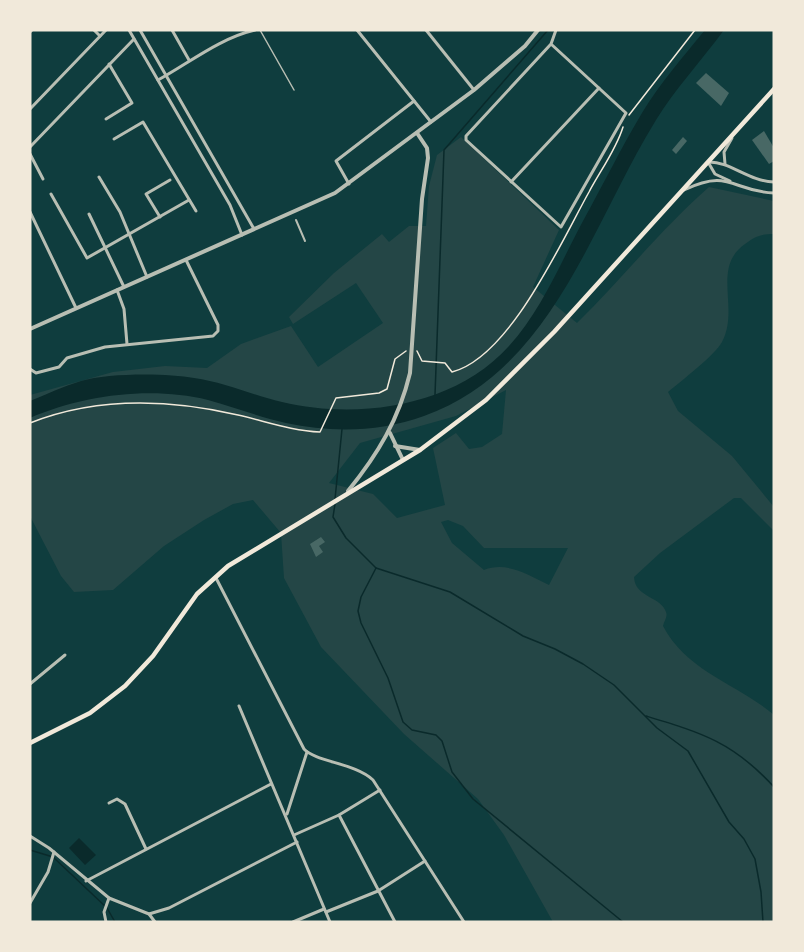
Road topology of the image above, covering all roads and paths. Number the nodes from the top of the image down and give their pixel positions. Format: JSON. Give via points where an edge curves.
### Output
{"nodes":[{"id":1,"x":94,"y":30,"type":"edge"},
{"id":2,"x":106,"y":30,"type":"edge"},
{"id":3,"x":129,"y":30,"type":"edge"},
{"id":4,"x":140,"y":30,"type":"edge"},
{"id":5,"x":172,"y":30,"type":"edge"},
{"id":6,"x":255,"y":30,"type":"edge"},
{"id":7,"x":260,"y":30,"type":"edge"},
{"id":8,"x":357,"y":30,"type":"edge"},
{"id":9,"x":426,"y":30,"type":"edge"},
{"id":10,"x":538,"y":30,"type":"edge"},
{"id":11,"x":556,"y":30,"type":"edge"},
{"id":12,"x":695,"y":30,"type":"edge"},
{"id":13,"x":100,"y":36,"type":"junction"},
{"id":14,"x":134,"y":39,"type":"junction"},
{"id":15,"x":551,"y":44,"type":"junction"},
{"id":16,"x":189,"y":60,"type":"junction"},
{"id":17,"x":110,"y":64,"type":"junction"},
{"id":18,"x":166,"y":76,"type":"junction"},
{"id":19,"x":158,"y":80,"type":"junction"},
{"id":20,"x":599,"y":88,"type":"junction"},
{"id":21,"x":774,"y":89,"type":"edge"},
{"id":22,"x":294,"y":90,"type":"dead end"},
{"id":23,"x":474,"y":90,"type":"junction"},
{"id":24,"x":414,"y":101,"type":"junction"},
{"id":25,"x":30,"y":109,"type":"edge"},
{"id":26,"x":106,"y":119,"type":"dead end"},
{"id":27,"x":431,"y":122,"type":"junction"},
{"id":28,"x":735,"y":132,"type":"junction"},
{"id":29,"x":417,"y":133,"type":"junction"},
{"id":30,"x":114,"y":139,"type":"dead end"},
{"id":31,"x":30,"y":147,"type":"edge"},
{"id":32,"x":30,"y":154,"type":"edge"},
{"id":33,"x":708,"y":162,"type":"junction"},
{"id":34,"x":725,"y":164,"type":"junction"},
{"id":35,"x":99,"y":177,"type":"dead end"},
{"id":36,"x":43,"y":179,"type":"dead end"},
{"id":37,"x":170,"y":180,"type":"dead end"},
{"id":38,"x":511,"y":182,"type":"junction"},
{"id":39,"x":730,"y":182,"type":"junction"},
{"id":40,"x":774,"y":182,"type":"edge"},
{"id":41,"x":349,"y":184,"type":"junction"},
{"id":42,"x":681,"y":192,"type":"junction"},
{"id":43,"x":774,"y":193,"type":"edge"},
{"id":44,"x":51,"y":194,"type":"dead end"},
{"id":45,"x":189,"y":200,"type":"junction"},
{"id":46,"x":196,"y":211,"type":"dead end"},
{"id":47,"x":30,"y":212,"type":"edge"},
{"id":48,"x":89,"y":213,"type":"dead end"},
{"id":49,"x":160,"y":217,"type":"junction"},
{"id":50,"x":296,"y":220,"type":"dead end"},
{"id":51,"x":254,"y":229,"type":"junction"},
{"id":52,"x":128,"y":234,"type":"junction"},
{"id":53,"x":242,"y":235,"type":"junction"},
{"id":54,"x":306,"y":241,"type":"dead end"},
{"id":55,"x":106,"y":246,"type":"junction"},
{"id":56,"x":186,"y":260,"type":"junction"},
{"id":57,"x":147,"y":277,"type":"junction"},
{"id":58,"x":124,"y":287,"type":"junction"},
{"id":59,"x":117,"y":290,"type":"junction"},
{"id":60,"x":76,"y":308,"type":"junction"},
{"id":61,"x":30,"y":328,"type":"edge"},
{"id":62,"x":127,"y":344,"type":"junction"},
{"id":63,"x":410,"y":351,"type":"dead end"},
{"id":64,"x":416,"y":351,"type":"dead end"},
{"id":65,"x":30,"y":369,"type":"edge"},
{"id":66,"x":30,"y":423,"type":"edge"},
{"id":67,"x":390,"y":430,"type":"junction"},
{"id":68,"x":394,"y":446,"type":"junction"},
{"id":69,"x":420,"y":450,"type":"junction"},
{"id":70,"x":403,"y":460,"type":"junction"},
{"id":71,"x":348,"y":491,"type":"junction"},
{"id":72,"x":215,"y":577,"type":"junction"},
{"id":73,"x":65,"y":655,"type":"dead end"},
{"id":74,"x":30,"y":684,"type":"edge"},
{"id":75,"x":239,"y":706,"type":"dead end"},
{"id":76,"x":30,"y":743,"type":"edge"},
{"id":77,"x":307,"y":752,"type":"junction"},
{"id":78,"x":271,"y":784,"type":"junction"},
{"id":79,"x":380,"y":789,"type":"junction"},
{"id":80,"x":109,"y":803,"type":"dead end"},
{"id":81,"x":339,"y":815,"type":"junction"},
{"id":82,"x":286,"y":816,"type":"junction"},
{"id":83,"x":294,"y":835,"type":"junction"},
{"id":84,"x":30,"y":836,"type":"edge"},
{"id":85,"x":297,"y":842,"type":"junction"},
{"id":86,"x":146,"y":849,"type":"junction"},
{"id":87,"x":53,"y":853,"type":"junction"},
{"id":88,"x":426,"y":861,"type":"junction"},
{"id":89,"x":86,"y":880,"type":"junction"},
{"id":90,"x":378,"y":891,"type":"junction"},
{"id":91,"x":109,"y":898,"type":"junction"},
{"id":92,"x":30,"y":903,"type":"edge"},
{"id":93,"x":325,"y":911,"type":"junction"},
{"id":94,"x":149,"y":914,"type":"junction"},
{"id":95,"x":106,"y":922,"type":"edge"},
{"id":96,"x":155,"y":922,"type":"edge"},
{"id":97,"x":293,"y":922,"type":"edge"},
{"id":98,"x":330,"y":922,"type":"edge"},
{"id":99,"x":395,"y":922,"type":"edge"},
{"id":100,"x":464,"y":922,"type":"edge"}],
"edges":[{"from":1,"to":13,"type":"street"},
{"from":2,"to":13,"type":"street"},
{"from":3,"to":14,"type":"street"},
{"from":4,"to":18,"type":"street"},
{"from":5,"to":16,"type":"street"},
{"from":6,"to":16,"type":"street"},
{"from":7,"to":22,"type":"lane"},
{"from":8,"to":24,"type":"street"},
{"from":9,"to":23,"type":"street"},
{"from":10,"to":23,"type":"street"},
{"from":11,"to":15,"type":"street"},
{"from":12,"to":64,"type":"path","via":[[625,122],[536,287],[492,346],[463,368],[450,372],[446,364],[421,361]]},
{"from":13,"to":25,"type":"street"},
{"from":14,"to":17,"type":"street"},
{"from":14,"to":19,"type":"street"},
{"from":15,"to":20,"type":"street"},
{"from":15,"to":38,"type":"street","via":[[466,136]]},
{"from":16,"to":18,"type":"street"},
{"from":17,"to":26,"type":"street","via":[[132,104]]},
{"from":17,"to":31,"type":"street"},
{"from":18,"to":19,"type":"street"},
{"from":18,"to":51,"type":"street"},
{"from":19,"to":53,"type":"street","via":[[230,205]]},
{"from":20,"to":38,"type":"street"},
{"from":20,"to":38,"type":"street","via":[[626,113],[561,227]]},
{"from":21,"to":28,"type":"main road"},
{"from":23,"to":27,"type":"street"},
{"from":24,"to":27,"type":"street"},
{"from":24,"to":41,"type":"street","via":[[336,161]]},
{"from":27,"to":29,"type":"street"},
{"from":28,"to":33,"type":"main road"},
{"from":28,"to":34,"type":"street","via":[[724,152]]},
{"from":29,"to":41,"type":"street"},
{"from":29,"to":67,"type":"street","via":[[427,148],[428,158],[413,351],[404,398]]},
{"from":30,"to":45,"type":"street","via":[[143,122]]},
{"from":32,"to":36,"type":"street"},
{"from":33,"to":34,"type":"street"},
{"from":33,"to":39,"type":"street","via":[[715,174]]},
{"from":33,"to":42,"type":"main road"},
{"from":34,"to":40,"type":"street","via":[[741,174]]},
{"from":35,"to":52,"type":"street"},
{"from":37,"to":49,"type":"street","via":[[146,194]]},
{"from":39,"to":42,"type":"street","via":[[706,180]]},
{"from":39,"to":43,"type":"street"},
{"from":41,"to":51,"type":"street"},
{"from":42,"to":69,"type":"main road","via":[[504,384]]},
{"from":44,"to":55,"type":"street","via":[[87,258]]},
{"from":45,"to":46,"type":"street"},
{"from":45,"to":49,"type":"street"},
{"from":47,"to":60,"type":"street"},
{"from":48,"to":55,"type":"street"},
{"from":49,"to":52,"type":"street"},
{"from":50,"to":54,"type":"street"},
{"from":51,"to":53,"type":"street"},
{"from":52,"to":55,"type":"street"},
{"from":52,"to":57,"type":"street"},
{"from":53,"to":56,"type":"street"},
{"from":55,"to":58,"type":"street"},
{"from":56,"to":57,"type":"street"},
{"from":56,"to":62,"type":"street","via":[[218,331],[213,336]]},
{"from":57,"to":58,"type":"street"},
{"from":58,"to":59,"type":"street"},
{"from":59,"to":60,"type":"street"},
{"from":59,"to":62,"type":"street","via":[[124,309]]},
{"from":60,"to":61,"type":"street"},
{"from":62,"to":65,"type":"street","via":[[67,358],[59,367],[36,374]]},
{"from":63,"to":66,"type":"path","via":[[396,357],[385,391],[338,398],[323,430],[317,433],[197,405],[161,402],[74,409]]},
{"from":67,"to":68,"type":"street"},
{"from":67,"to":71,"type":"street"},
{"from":68,"to":69,"type":"street"},
{"from":68,"to":70,"type":"street"},
{"from":69,"to":70,"type":"main road"},
{"from":70,"to":71,"type":"main road"},
{"from":71,"to":72,"type":"main road"},
{"from":72,"to":76,"type":"main road","via":[[189,603],[153,656],[125,686],[90,713]]},
{"from":72,"to":77,"type":"street"},
{"from":73,"to":74,"type":"street"},
{"from":75,"to":78,"type":"street"},
{"from":77,"to":79,"type":"street","via":[[363,771]]},
{"from":77,"to":82,"type":"street"},
{"from":78,"to":82,"type":"street"},
{"from":78,"to":86,"type":"street"},
{"from":79,"to":81,"type":"street"},
{"from":79,"to":88,"type":"street"},
{"from":80,"to":86,"type":"street","via":[[117,799],[125,804]]},
{"from":81,"to":83,"type":"street"},
{"from":81,"to":90,"type":"street"},
{"from":82,"to":83,"type":"street"},
{"from":83,"to":85,"type":"street"},
{"from":84,"to":87,"type":"street"},
{"from":85,"to":93,"type":"street"},
{"from":85,"to":94,"type":"street","via":[[169,908]]},
{"from":86,"to":89,"type":"street"},
{"from":87,"to":89,"type":"street"},
{"from":87,"to":92,"type":"street"},
{"from":88,"to":90,"type":"street"},
{"from":88,"to":100,"type":"street"},
{"from":89,"to":91,"type":"street"},
{"from":90,"to":93,"type":"street"},
{"from":90,"to":99,"type":"street"},
{"from":91,"to":94,"type":"street"},
{"from":91,"to":95,"type":"street"},
{"from":93,"to":97,"type":"street"},
{"from":93,"to":98,"type":"street"},
{"from":94,"to":96,"type":"street"}]}
